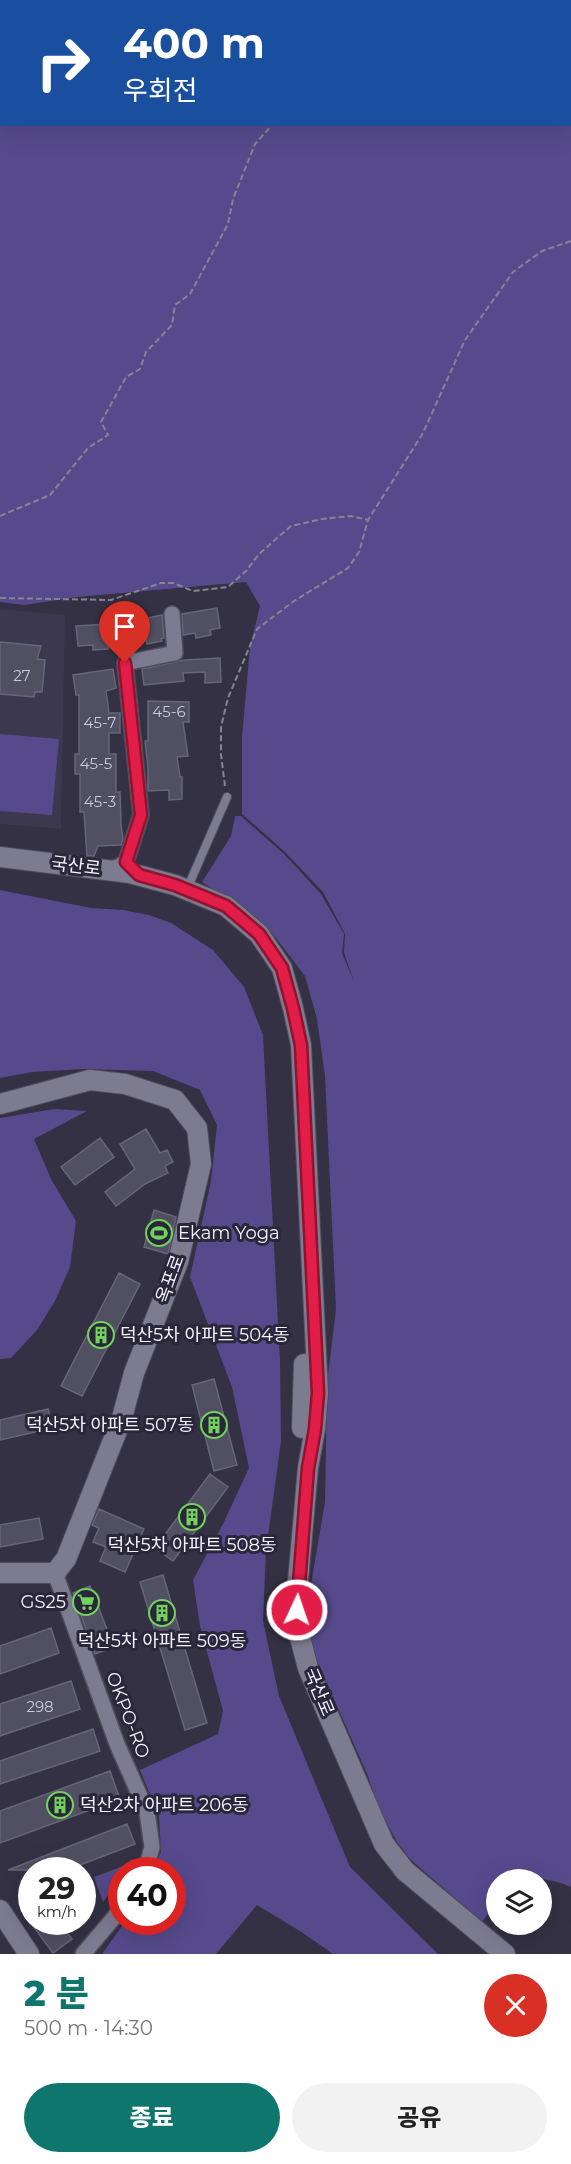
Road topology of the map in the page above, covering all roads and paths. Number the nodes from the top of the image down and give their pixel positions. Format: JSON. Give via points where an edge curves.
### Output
{"nodes":[{"id":1,"x":271,"y":126,"type":"edge"},
{"id":2,"x":571,"y":242,"type":"edge"},
{"id":3,"x":0,"y":516,"type":"edge"},
{"id":4,"x":368,"y":520,"type":"junction"},
{"id":5,"x":0,"y":598,"type":"edge"},
{"id":6,"x":172,"y":615,"type":"dead end"},
{"id":7,"x":227,"y":797,"type":"joint"},
{"id":8,"x":0,"y":857,"type":"edge"},
{"id":9,"x":0,"y":865,"type":"edge"},
{"id":10,"x":133,"y":869,"type":"junction"},
{"id":11,"x":187,"y":890,"type":"junction"},
{"id":12,"x":0,"y":1104,"type":"edge"},
{"id":13,"x":0,"y":1573,"type":"edge"},
{"id":14,"x":55,"y":1573,"type":"junction"},
{"id":15,"x":149,"y":1857,"type":"edge"},
{"id":16,"x":0,"y":1910,"type":"edge"},
{"id":17,"x":108,"y":1925,"type":"edge"},
{"id":18,"x":29,"y":1954,"type":"edge"},
{"id":19,"x":83,"y":1954,"type":"edge"},
{"id":20,"x":491,"y":1954,"type":"edge"},
{"id":21,"x":505,"y":1954,"type":"edge"}],
"edges":[{"from":1,"to":3,"type":"path","via":[[255,144],[233,199],[228,224],[190,294],[175,305],[171,326],[146,352],[141,369],[126,377],[101,422],[108,435],[88,448],[50,495]]},
{"from":2,"to":4,"type":"path","via":[[542,251],[513,272],[465,340],[423,433]]},
{"from":4,"to":5,"type":"path","via":[[351,516],[291,526],[228,587],[193,591],[161,583],[111,600]]},
{"from":4,"to":7,"type":"path","via":[[359,552],[348,568],[257,629],[228,698],[221,727]]},
{"from":6,"to":10,"type":"street","via":[[175,653],[125,663],[141,815]]},
{"from":7,"to":11,"type":"lane"},
{"from":8,"to":10,"type":"street","name":"국산로","via":[[105,870]]},
{"from":9,"to":20,"type":"street","name":"국산로","via":[[126,882],[172,893],[221,916],[248,940],[269,970],[291,1046],[305,1388],[284,1595],[285,1623],[296,1662],[375,1847],[399,1876]]},
{"from":10,"to":11,"type":"street","name":"국산로"},
{"from":11,"to":21,"type":"street","name":"국산로","via":[[226,906],[259,934],[282,968],[301,1045],[318,1393],[297,1593],[297,1626],[308,1668],[384,1844],[405,1871]]},
{"from":12,"to":14,"type":"street","name":"옥포로","via":[[90,1080],[125,1084],[175,1100],[196,1128],[201,1164],[178,1262],[134,1373],[122,1418],[66,1559]]},
{"from":13,"to":14,"type":"street"},
{"from":14,"to":15,"type":"street","name":"OKPO-RO","via":[[117,1744],[147,1812],[152,1846]]},
{"from":16,"to":18,"type":"street"},
{"from":17,"to":19,"type":"street"}]}
